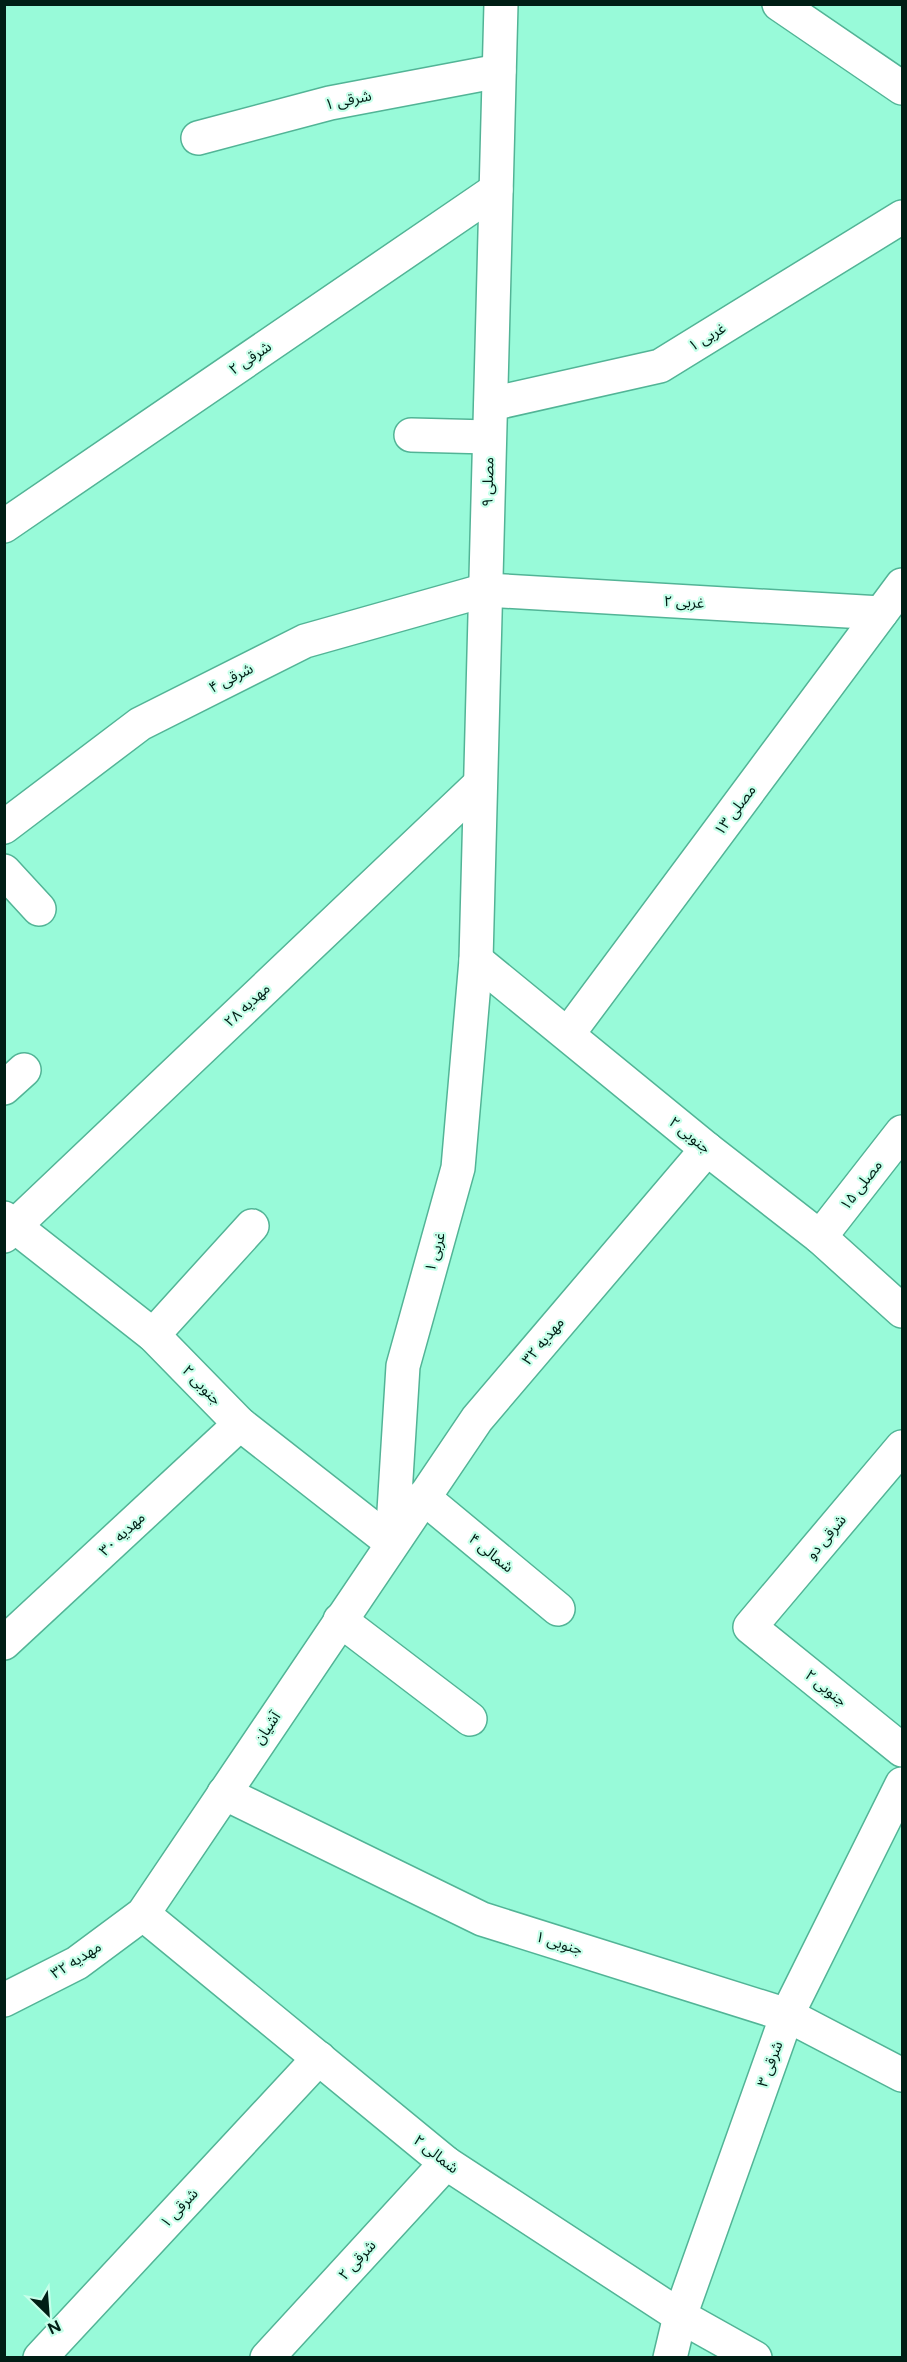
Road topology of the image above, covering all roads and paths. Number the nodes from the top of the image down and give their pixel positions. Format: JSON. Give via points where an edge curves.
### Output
{"nodes":[{"id":1,"x":501,"y":4,"type":"edge"},
{"id":2,"x":779,"y":4,"type":"edge"},
{"id":3,"x":499,"y":71,"type":"junction"},
{"id":4,"x":903,"y":87,"type":"edge"},
{"id":5,"x":198,"y":138,"type":"dead end"},
{"id":6,"x":496,"y":190,"type":"junction"},
{"id":7,"x":903,"y":217,"type":"edge"},
{"id":8,"x":490,"y":404,"type":"junction"},
{"id":9,"x":411,"y":435,"type":"dead end"},
{"id":10,"x":489,"y":437,"type":"junction"},
{"id":11,"x":6,"y":524,"type":"edge"},
{"id":12,"x":903,"y":585,"type":"edge"},
{"id":13,"x":486,"y":590,"type":"junction"},
{"id":14,"x":881,"y":613,"type":"junction"},
{"id":15,"x":480,"y":784,"type":"junction"},
{"id":16,"x":4,"y":827,"type":"edge"},
{"id":17,"x":4,"y":872,"type":"edge"},
{"id":18,"x":39,"y":909,"type":"dead end"},
{"id":19,"x":476,"y":960,"type":"junction"},
{"id":20,"x":568,"y":1034,"type":"junction"},
{"id":21,"x":903,"y":1132,"type":"edge"},
{"id":22,"x":707,"y":1149,"type":"junction"},
{"id":23,"x":7,"y":1227,"type":"edge"},
{"id":24,"x":252,"y":1227,"type":"dead end"},
{"id":25,"x":820,"y":1237,"type":"junction"},
{"id":26,"x":903,"y":1311,"type":"edge"},
{"id":27,"x":153,"y":1335,"type":"junction"},
{"id":28,"x":240,"y":1424,"type":"junction"},
{"id":29,"x":903,"y":1448,"type":"edge"},
{"id":30,"x":423,"y":1497,"type":"junction"},
{"id":31,"x":392,"y":1543,"type":"junction"},
{"id":32,"x":558,"y":1609,"type":"dead end"},
{"id":33,"x":340,"y":1620,"type":"junction"},
{"id":34,"x":750,"y":1627,"type":"joint"},
{"id":35,"x":4,"y":1643,"type":"edge"},
{"id":36,"x":470,"y":1719,"type":"dead end"},
{"id":37,"x":903,"y":1750,"type":"edge"},
{"id":38,"x":903,"y":1784,"type":"edge"},
{"id":39,"x":224,"y":1793,"type":"junction"},
{"id":40,"x":143,"y":1914,"type":"junction"},
{"id":41,"x":4,"y":2000,"type":"edge"},
{"id":42,"x":787,"y":2015,"type":"junction"},
{"id":43,"x":319,"y":2058,"type":"junction"},
{"id":44,"x":903,"y":2075,"type":"edge"},
{"id":45,"x":446,"y":2163,"type":"junction"},
{"id":46,"x":680,"y":2316,"type":"junction"},
{"id":47,"x":40,"y":2358,"type":"edge"},
{"id":48,"x":267,"y":2358,"type":"edge"},
{"id":49,"x":670,"y":2358,"type":"edge"},
{"id":50,"x":755,"y":2358,"type":"edge"}],
"edges":[{"from":1,"to":3,"type":"street","name":"مصلی ۹"},
{"from":2,"to":4,"type":"street"},
{"from":3,"to":5,"type":"street","name":"۱ شرقی","via":[[330,103]]},
{"from":3,"to":6,"type":"street","name":"مصلی ۹"},
{"from":6,"to":8,"type":"street","name":"مصلی ۹"},
{"from":6,"to":11,"type":"street","name":"۲ شرقی"},
{"from":7,"to":8,"type":"street","name":"۱ غربی","via":[[660,366]]},
{"from":8,"to":10,"type":"street","name":"مصلی ۹"},
{"from":9,"to":10,"type":"street"},
{"from":10,"to":13,"type":"street","name":"مصلی ۹"},
{"from":12,"to":14,"type":"street","name":"مصلی ۱۳"},
{"from":13,"to":14,"type":"street","name":"۲ غربی"},
{"from":13,"to":15,"type":"street","name":"مصلی ۹"},
{"from":13,"to":16,"type":"street","name":"۴ شرقی","via":[[305,641],[140,724]]},
{"from":14,"to":20,"type":"street","name":"مصلی ۱۳"},
{"from":15,"to":19,"type":"street","name":"مصلی ۹"},
{"from":15,"to":23,"type":"street","name":"مهدیه ۲۸"},
{"from":17,"to":18,"type":"street"},
{"from":19,"to":20,"type":"street","name":"جنوبی ۲"},
{"from":19,"to":31,"type":"street","name":"۱ غربی","via":[[459,1168],[403,1366]]},
{"from":20,"to":22,"type":"street","name":"جنوبی ۲"},
{"from":21,"to":25,"type":"street","name":"مصلی ۱۵"},
{"from":22,"to":25,"type":"street","name":"جنوبی ۲"},
{"from":22,"to":30,"type":"street","name":"مهدیه ۳۲","via":[[477,1419]]},
{"from":23,"to":27,"type":"street","name":"۲ جنوبی"},
{"from":24,"to":27,"type":"street"},
{"from":25,"to":26,"type":"street","name":"جنوبی ۲"},
{"from":27,"to":28,"type":"street","name":"۲ جنوبی"},
{"from":28,"to":31,"type":"street","name":"۲ جنوبی"},
{"from":28,"to":35,"type":"street","name":"مهدیه ۳۰"},
{"from":29,"to":34,"type":"street","name":"شرقی دو"},
{"from":30,"to":31,"type":"street","name":"مهدیه ۳۲"},
{"from":30,"to":32,"type":"street","name":"شمالی ۴"},
{"from":31,"to":33,"type":"street","name":"آشیان"},
{"from":33,"to":36,"type":"street"},
{"from":33,"to":39,"type":"street","name":"آشیان"},
{"from":34,"to":37,"type":"street","name":"جنوبی ۲"},
{"from":38,"to":42,"type":"street","name":"شرقی ۳"},
{"from":39,"to":40,"type":"street","name":"آشیان"},
{"from":39,"to":42,"type":"street","name":"جنوبی ۱","via":[[482,1919]]},
{"from":40,"to":41,"type":"street","name":"مهدیه ۳۲","via":[[77,1963]]},
{"from":40,"to":43,"type":"street","name":"شمالی ۲"},
{"from":42,"to":44,"type":"street","name":"جنوبی ۱"},
{"from":42,"to":46,"type":"street","name":"شرقی ۳"},
{"from":43,"to":45,"type":"street","name":"شمالی ۲"},
{"from":43,"to":47,"type":"street","name":"شرقی ۱"},
{"from":45,"to":46,"type":"street","name":"شمالی ۲"},
{"from":45,"to":48,"type":"street","name":"شرقی ۲"},
{"from":46,"to":49,"type":"street","name":"شرقی ۳"},
{"from":46,"to":50,"type":"street","name":"شمالی ۲"}]}
